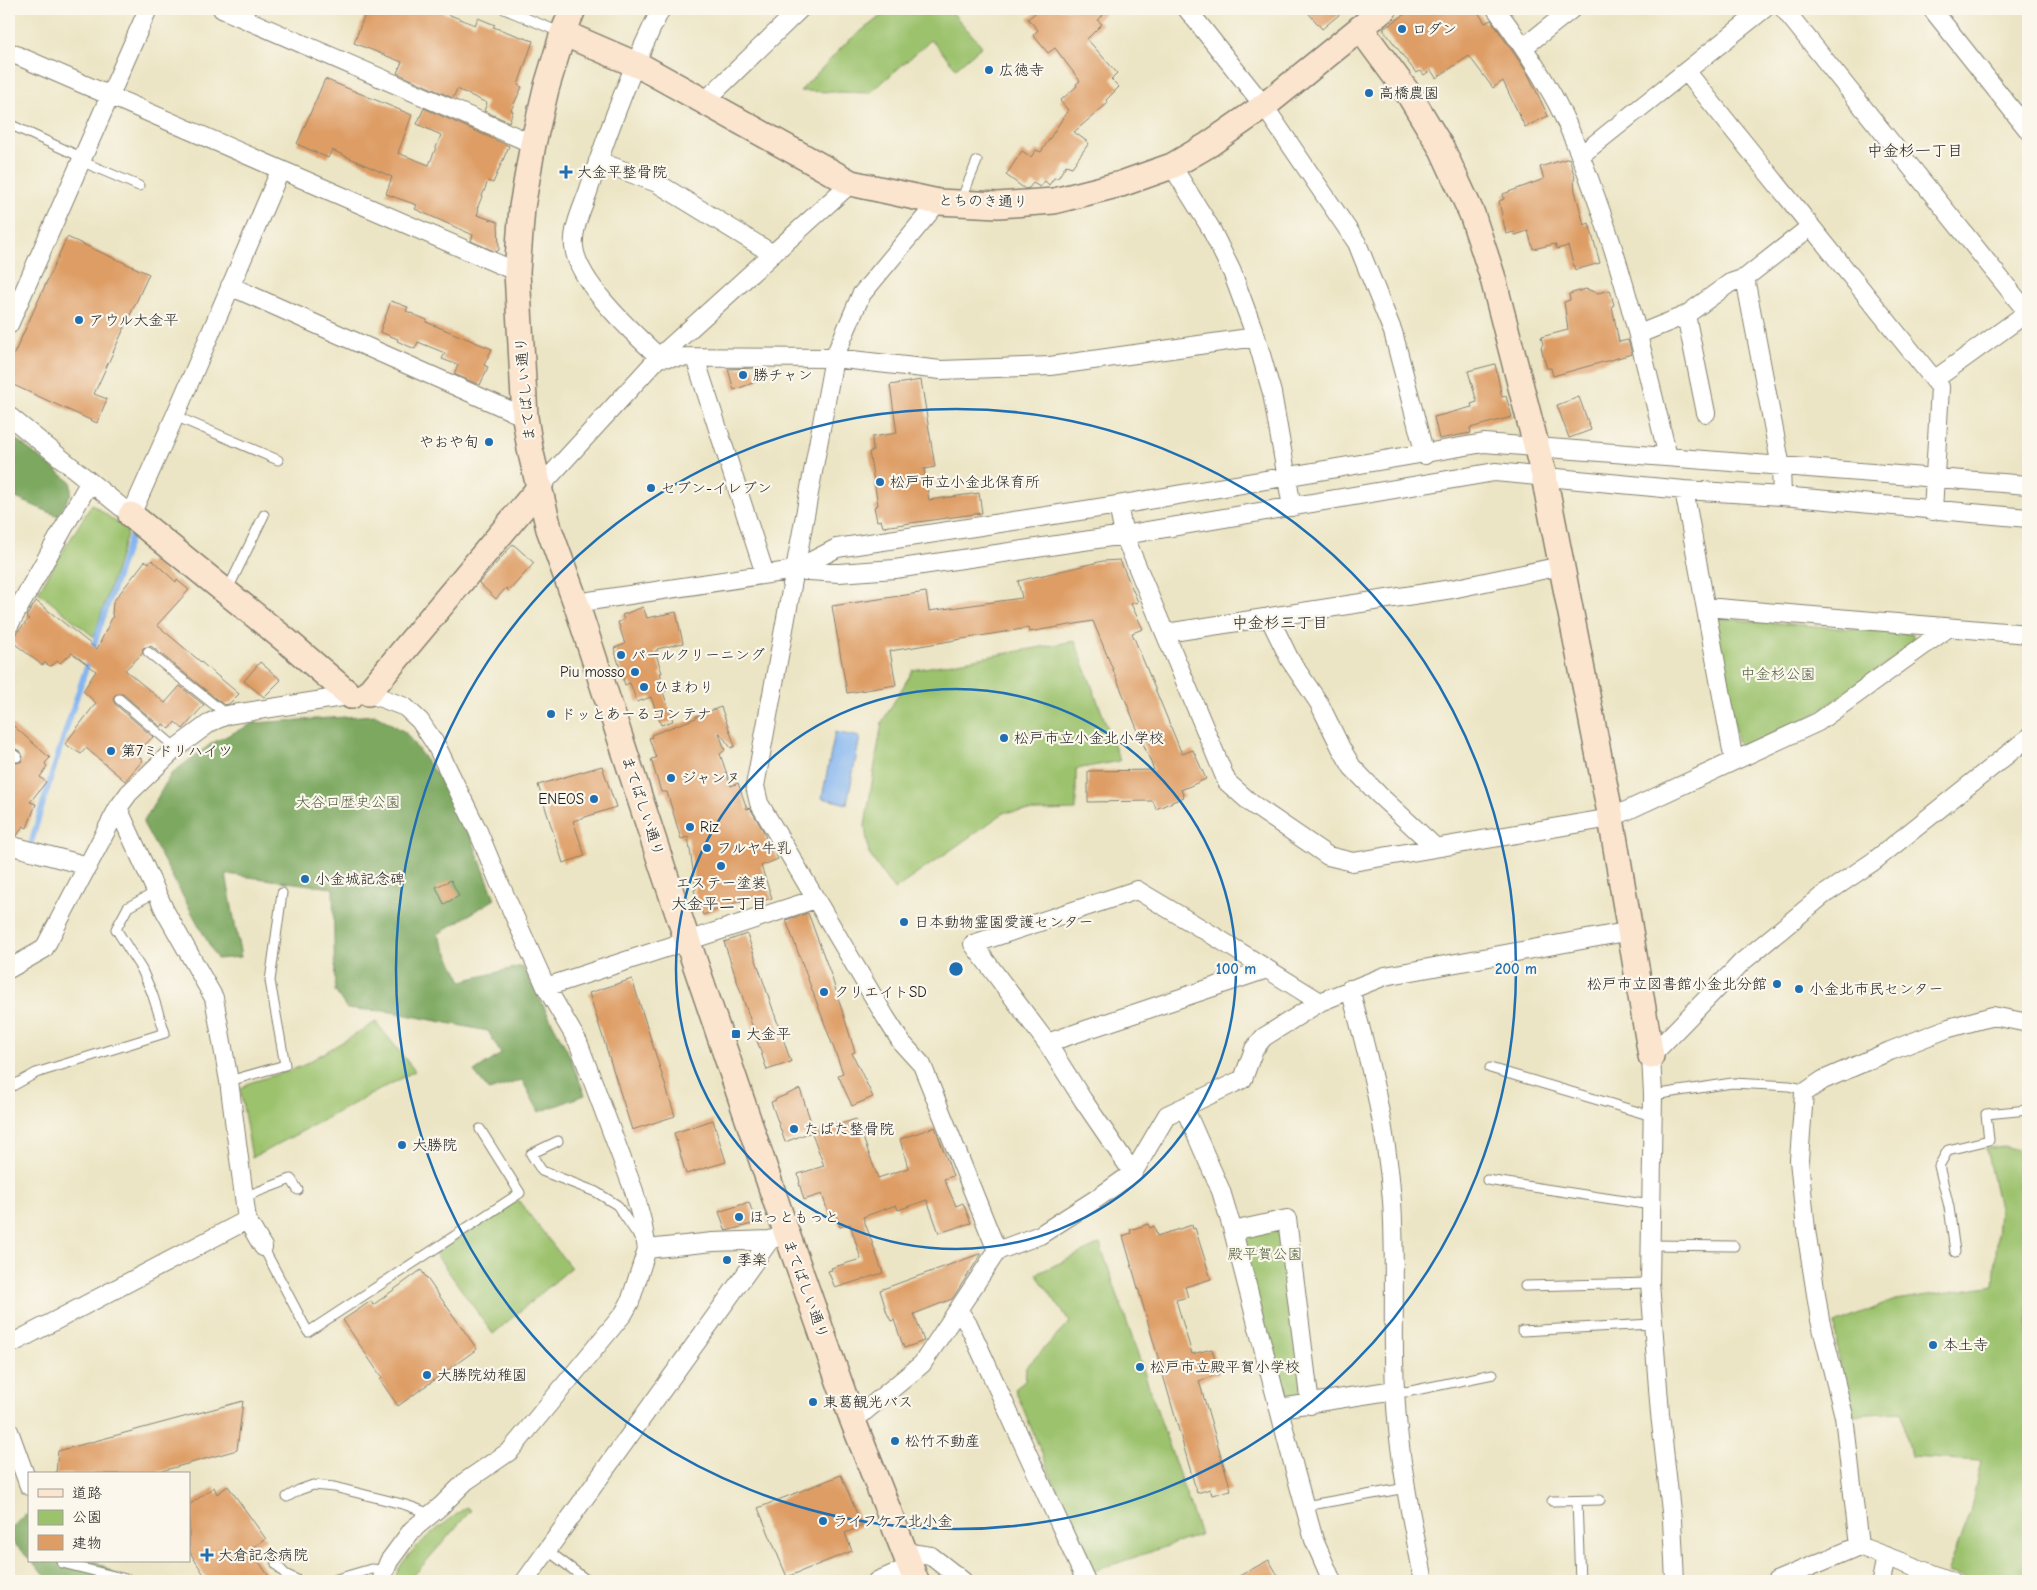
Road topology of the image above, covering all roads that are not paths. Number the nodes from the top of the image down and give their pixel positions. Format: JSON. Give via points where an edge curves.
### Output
{"nodes":[{"id":1,"x":148,"y":9,"type":"edge"},
{"id":2,"x":222,"y":9,"type":"edge"},
{"id":3,"x":504,"y":9,"type":"edge"},
{"id":4,"x":574,"y":9,"type":"edge"},
{"id":5,"x":662,"y":9,"type":"edge"},
{"id":6,"x":675,"y":9,"type":"edge"},
{"id":7,"x":800,"y":9,"type":"edge"},
{"id":8,"x":1384,"y":9,"type":"edge"},
{"id":9,"x":1496,"y":9,"type":"edge"},
{"id":10,"x":1572,"y":9,"type":"edge"},
{"id":11,"x":1764,"y":9,"type":"edge"},
{"id":12,"x":1784,"y":9,"type":"edge"},
{"id":13,"x":1932,"y":9,"type":"edge"},
{"id":14,"x":1190,"y":10,"type":"edge"},
{"id":15,"x":1360,"y":28,"type":"junction"},
{"id":16,"x":563,"y":33,"type":"junction"},
{"id":17,"x":1524,"y":47,"type":"junction"},
{"id":18,"x":9,"y":52,"type":"edge"},
{"id":19,"x":638,"y":58,"type":"junction"},
{"id":20,"x":1686,"y":71,"type":"junction"},
{"id":21,"x":110,"y":97,"type":"junction"},
{"id":22,"x":704,"y":102,"type":"junction"},
{"id":23,"x":1264,"y":106,"type":"junction"},
{"id":24,"x":9,"y":124,"type":"edge"},
{"id":25,"x":2028,"y":130,"type":"edge"},
{"id":26,"x":533,"y":144,"type":"junction"},
{"id":27,"x":1581,"y":155,"type":"junction"},
{"id":28,"x":82,"y":160,"type":"junction"},
{"id":29,"x":598,"y":161,"type":"junction"},
{"id":30,"x":977,"y":162,"type":"dead end"},
{"id":31,"x":1172,"y":166,"type":"junction"},
{"id":32,"x":280,"y":171,"type":"junction"},
{"id":33,"x":851,"y":183,"type":"junction"},
{"id":34,"x":139,"y":186,"type":"dead end"},
{"id":35,"x":949,"y":202,"type":"junction"},
{"id":36,"x":1810,"y":227,"type":"junction"},
{"id":37,"x":773,"y":254,"type":"junction"},
{"id":38,"x":517,"y":272,"type":"junction"},
{"id":39,"x":1745,"y":278,"type":"junction"},
{"id":40,"x":230,"y":286,"type":"junction"},
{"id":41,"x":2028,"y":312,"type":"edge"},
{"id":42,"x":1686,"y":315,"type":"junction"},
{"id":43,"x":9,"y":325,"type":"edge"},
{"id":44,"x":1639,"y":334,"type":"junction"},
{"id":45,"x":1256,"y":337,"type":"junction"},
{"id":46,"x":659,"y":357,"type":"junction"},
{"id":47,"x":695,"y":358,"type":"junction"},
{"id":48,"x":834,"y":358,"type":"junction"},
{"id":49,"x":1934,"y":380,"type":"junction"},
{"id":50,"x":1706,"y":413,"type":"dead end"},
{"id":51,"x":9,"y":416,"type":"edge"},
{"id":52,"x":175,"y":416,"type":"junction"},
{"id":53,"x":525,"y":417,"type":"junction"},
{"id":54,"x":1536,"y":448,"type":"junction"},
{"id":55,"x":1425,"y":454,"type":"junction"},
{"id":56,"x":1668,"y":457,"type":"junction"},
{"id":57,"x":278,"y":460,"type":"dead end"},
{"id":58,"x":1781,"y":467,"type":"junction"},
{"id":59,"x":1287,"y":476,"type":"junction"},
{"id":60,"x":1544,"y":476,"type":"junction"},
{"id":61,"x":1934,"y":477,"type":"junction"},
{"id":62,"x":89,"y":483,"type":"junction"},
{"id":63,"x":2028,"y":485,"type":"edge"},
{"id":64,"x":540,"y":488,"type":"junction"},
{"id":65,"x":1684,"y":490,"type":"junction"},
{"id":66,"x":1782,"y":496,"type":"junction"},
{"id":67,"x":1118,"y":504,"type":"junction"},
{"id":68,"x":1292,"y":506,"type":"junction"},
{"id":69,"x":1933,"y":510,"type":"junction"},
{"id":70,"x":131,"y":515,"type":"junction"},
{"id":71,"x":264,"y":515,"type":"dead end"},
{"id":72,"x":2028,"y":518,"type":"edge"},
{"id":73,"x":1124,"y":535,"type":"junction"},
{"id":74,"x":1561,"y":566,"type":"junction"},
{"id":75,"x":796,"y":570,"type":"junction"},
{"id":76,"x":765,"y":574,"type":"junction"},
{"id":77,"x":227,"y":592,"type":"junction"},
{"id":78,"x":576,"y":603,"type":"junction"},
{"id":79,"x":1706,"y":607,"type":"junction"},
{"id":80,"x":1270,"y":618,"type":"junction"},
{"id":81,"x":9,"y":625,"type":"edge"},
{"id":82,"x":1948,"y":628,"type":"junction"},
{"id":83,"x":1166,"y":633,"type":"junction"},
{"id":84,"x":2028,"y":634,"type":"edge"},
{"id":85,"x":148,"y":652,"type":"dead end"},
{"id":86,"x":360,"y":695,"type":"junction"},
{"id":87,"x":119,"y":699,"type":"dead end"},
{"id":88,"x":227,"y":715,"type":"junction"},
{"id":89,"x":2028,"y":738,"type":"edge"},
{"id":90,"x":176,"y":748,"type":"junction"},
{"id":91,"x":1734,"y":761,"type":"junction"},
{"id":92,"x":118,"y":808,"type":"junction"},
{"id":93,"x":1611,"y":818,"type":"junction"},
{"id":94,"x":9,"y":845,"type":"edge"},
{"id":95,"x":1435,"y":847,"type":"junction"},
{"id":96,"x":88,"y":866,"type":"junction"},
{"id":97,"x":156,"y":892,"type":"junction"},
{"id":98,"x":282,"y":893,"type":"dead end"},
{"id":99,"x":816,"y":899,"type":"junction"},
{"id":100,"x":1631,"y":931,"type":"junction"},
{"id":101,"x":688,"y":941,"type":"junction"},
{"id":102,"x":1267,"y":968,"type":"junction"},
{"id":103,"x":9,"y":969,"type":"edge"},
{"id":104,"x":546,"y":987,"type":"junction"},
{"id":105,"x":1350,"y":989,"type":"junction"},
{"id":106,"x":1320,"y":1002,"type":"junction"},
{"id":107,"x":2028,"y":1023,"type":"edge"},
{"id":108,"x":1047,"y":1043,"type":"junction"},
{"id":109,"x":1651,"y":1056,"type":"junction"},
{"id":110,"x":1490,"y":1068,"type":"dead end"},
{"id":111,"x":229,"y":1081,"type":"junction"},
{"id":112,"x":9,"y":1088,"type":"edge"},
{"id":113,"x":1808,"y":1090,"type":"junction"},
{"id":114,"x":1653,"y":1095,"type":"junction"},
{"id":115,"x":1184,"y":1107,"type":"junction"},
{"id":116,"x":2028,"y":1110,"type":"edge"},
{"id":117,"x":1652,"y":1116,"type":"junction"},
{"id":118,"x":480,"y":1129,"type":"dead end"},
{"id":119,"x":558,"y":1141,"type":"dead end"},
{"id":120,"x":1132,"y":1173,"type":"junction"},
{"id":121,"x":1487,"y":1180,"type":"dead end"},
{"id":122,"x":298,"y":1190,"type":"dead end"},
{"id":123,"x":244,"y":1197,"type":"junction"},
{"id":124,"x":1651,"y":1205,"type":"junction"},
{"id":125,"x":247,"y":1220,"type":"junction"},
{"id":126,"x":1234,"y":1231,"type":"junction"},
{"id":127,"x":778,"y":1237,"type":"junction"},
{"id":128,"x":1652,"y":1245,"type":"junction"},
{"id":129,"x":1734,"y":1246,"type":"dead end"},
{"id":130,"x":263,"y":1247,"type":"joint"},
{"id":131,"x":647,"y":1249,"type":"junction"},
{"id":132,"x":997,"y":1251,"type":"junction"},
{"id":133,"x":1955,"y":1252,"type":"dead end"},
{"id":134,"x":1650,"y":1283,"type":"junction"},
{"id":135,"x":1526,"y":1286,"type":"dead end"},
{"id":136,"x":959,"y":1311,"type":"junction"},
{"id":137,"x":1652,"y":1324,"type":"junction"},
{"id":138,"x":1522,"y":1331,"type":"dead end"},
{"id":139,"x":9,"y":1345,"type":"edge"},
{"id":140,"x":1493,"y":1374,"type":"dead end"},
{"id":141,"x":1395,"y":1390,"type":"junction"},
{"id":142,"x":1310,"y":1405,"type":"junction"},
{"id":143,"x":1280,"y":1408,"type":"junction"},
{"id":144,"x":853,"y":1421,"type":"junction"},
{"id":145,"x":9,"y":1431,"type":"edge"},
{"id":146,"x":28,"y":1483,"type":"edge"},
{"id":147,"x":1406,"y":1488,"type":"junction"},
{"id":148,"x":287,"y":1498,"type":"dead end"},
{"id":149,"x":1600,"y":1500,"type":"dead end"},
{"id":150,"x":1552,"y":1501,"type":"dead end"},
{"id":151,"x":1578,"y":1501,"type":"junction"},
{"id":152,"x":1304,"y":1506,"type":"junction"},
{"id":153,"x":431,"y":1514,"type":"junction"},
{"id":154,"x":1859,"y":1546,"type":"junction"},
{"id":155,"x":547,"y":1550,"type":"junction"},
{"id":156,"x":1886,"y":1556,"type":"junction"},
{"id":157,"x":61,"y":1562,"type":"edge"},
{"id":158,"x":276,"y":1564,"type":"dead end"},
{"id":159,"x":910,"y":1567,"type":"edge"},
{"id":160,"x":383,"y":1575,"type":"edge"},
{"id":161,"x":134,"y":1581,"type":"edge"},
{"id":162,"x":299,"y":1581,"type":"edge"},
{"id":163,"x":330,"y":1581,"type":"edge"},
{"id":164,"x":524,"y":1581,"type":"edge"},
{"id":165,"x":588,"y":1581,"type":"edge"},
{"id":166,"x":878,"y":1581,"type":"edge"},
{"id":167,"x":963,"y":1581,"type":"edge"},
{"id":168,"x":1086,"y":1581,"type":"edge"},
{"id":169,"x":1332,"y":1581,"type":"edge"},
{"id":170,"x":1424,"y":1581,"type":"edge"},
{"id":171,"x":1580,"y":1581,"type":"edge"},
{"id":172,"x":1675,"y":1581,"type":"edge"},
{"id":173,"x":1776,"y":1581,"type":"edge"},
{"id":174,"x":1881,"y":1581,"type":"edge"},
{"id":175,"x":1951,"y":1581,"type":"edge"}],
"edges":[{"from":1,"to":21,"type":"street"},
{"from":2,"to":26,"type":"street"},
{"from":3,"to":16,"type":"lane"},
{"from":4,"to":16,"type":"street","name":"まてばしい通り"},
{"from":5,"to":19,"type":"street"},
{"from":6,"to":19,"type":"street"},
{"from":7,"to":22,"type":"street"},
{"from":8,"to":15,"type":"street","name":"とちのき通り"},
{"from":9,"to":17,"type":"street"},
{"from":10,"to":17,"type":"street"},
{"from":11,"to":20,"type":"street"},
{"from":12,"to":41,"type":"street"},
{"from":13,"to":25,"type":"street"},
{"from":14,"to":23,"type":"street"},
{"from":15,"to":23,"type":"street","name":"とちのき通り"},
{"from":15,"to":54,"type":"street","via":[[1424,118],[1472,214],[1492,275]]},
{"from":16,"to":19,"type":"street","name":"とちのき通り"},
{"from":16,"to":26,"type":"street","name":"まてばしい通り"},
{"from":17,"to":27,"type":"street","via":[[1553,95]]},
{"from":18,"to":21,"type":"street"},
{"from":19,"to":22,"type":"street","name":"とちのき通り","via":[[644,68]]},
{"from":19,"to":29,"type":"street"},
{"from":20,"to":27,"type":"street"},
{"from":20,"to":36,"type":"street"},
{"from":21,"to":28,"type":"street"},
{"from":21,"to":32,"type":"street"},
{"from":22,"to":33,"type":"street","name":"とちのき通り"},
{"from":23,"to":31,"type":"street","name":"とちのき通り"},
{"from":23,"to":55,"type":"street","via":[[1356,243],[1393,332]]},
{"from":24,"to":28,"type":"lane"},
{"from":26,"to":38,"type":"street","name":"まてばしい通り","via":[[522,208]]},
{"from":27,"to":44,"type":"street","via":[[1610,234]]},
{"from":28,"to":34,"type":"lane"},
{"from":28,"to":43,"type":"street"},
{"from":29,"to":37,"type":"street","via":[[657,183]]},
{"from":29,"to":46,"type":"street","via":[[576,226],[574,247],[582,271],[619,319]]},
{"from":30,"to":35,"type":"lane"},
{"from":31,"to":35,"type":"street","name":"とちのき通り","via":[[1121,184],[1054,201]]},
{"from":31,"to":45,"type":"street","via":[[1210,227],[1232,272]]},
{"from":32,"to":38,"type":"street"},
{"from":32,"to":40,"type":"street"},
{"from":33,"to":35,"type":"street","name":"とちのき通り"},
{"from":33,"to":37,"type":"street"},
{"from":35,"to":48,"type":"street","via":[[861,295]]},
{"from":36,"to":39,"type":"street"},
{"from":36,"to":49,"type":"street"},
{"from":37,"to":46,"type":"street"},
{"from":38,"to":53,"type":"street","name":"まてばしい通り"},
{"from":39,"to":42,"type":"street","via":[[1730,283]]},
{"from":39,"to":58,"type":"street"},
{"from":40,"to":52,"type":"street"},
{"from":40,"to":53,"type":"street"},
{"from":41,"to":49,"type":"street"},
{"from":42,"to":44,"type":"street"},
{"from":42,"to":50,"type":"street"},
{"from":44,"to":56,"type":"street"},
{"from":45,"to":48,"type":"street","via":[[1050,366],[941,370]]},
{"from":45,"to":59,"type":"street","via":[[1272,393]]},
{"from":46,"to":47,"type":"street"},
{"from":46,"to":64,"type":"street"},
{"from":47,"to":48,"type":"street"},
{"from":47,"to":76,"type":"street"},
{"from":48,"to":75,"type":"street"},
{"from":49,"to":61,"type":"street","via":[[1940,387]]},
{"from":51,"to":62,"type":"street"},
{"from":52,"to":57,"type":"lane"},
{"from":52,"to":70,"type":"street"},
{"from":53,"to":64,"type":"street","name":"まてばしい通り"},
{"from":54,"to":55,"type":"street","via":[[1484,443]]},
{"from":54,"to":56,"type":"street"},
{"from":54,"to":60,"type":"street"},
{"from":55,"to":59,"type":"street"},
{"from":56,"to":58,"type":"street"},
{"from":58,"to":61,"type":"street"},
{"from":58,"to":66,"type":"street"},
{"from":59,"to":67,"type":"street"},
{"from":59,"to":68,"type":"street"},
{"from":60,"to":65,"type":"street"},
{"from":60,"to":68,"type":"street","via":[[1495,472]]},
{"from":60,"to":74,"type":"street"},
{"from":61,"to":63,"type":"street"},
{"from":61,"to":69,"type":"street"},
{"from":62,"to":70,"type":"street"},
{"from":62,"to":81,"type":"street"},
{"from":64,"to":78,"type":"street","name":"まてばしい通り","via":[[550,529]]},
{"from":64,"to":86,"type":"street"},
{"from":65,"to":66,"type":"street"},
{"from":65,"to":79,"type":"street"},
{"from":66,"to":69,"type":"street"},
{"from":67,"to":73,"type":"street"},
{"from":67,"to":75,"type":"street","via":[[837,548]]},
{"from":68,"to":73,"type":"street"},
{"from":69,"to":72,"type":"street"},
{"from":70,"to":77,"type":"street"},
{"from":71,"to":77,"type":"lane"},
{"from":73,"to":75,"type":"street","via":[[895,569],[838,573]]},
{"from":73,"to":83,"type":"street"},
{"from":74,"to":80,"type":"street","via":[[1452,590]]},
{"from":74,"to":93,"type":"street"},
{"from":75,"to":76,"type":"street"},
{"from":75,"to":99,"type":"street","via":[[755,786],[758,803]]},
{"from":76,"to":78,"type":"street"},
{"from":77,"to":86,"type":"street"},
{"from":78,"to":101,"type":"street","name":"まてばしい通り"},
{"from":79,"to":82,"type":"street"},
{"from":79,"to":91,"type":"street"},
{"from":80,"to":83,"type":"street"},
{"from":80,"to":95,"type":"street","via":[[1290,660],[1319,703],[1352,766]]},
{"from":82,"to":84,"type":"street"},
{"from":82,"to":91,"type":"street","via":[[1818,722]]},
{"from":83,"to":95,"type":"street","via":[[1228,782],[1252,804],[1328,856],[1353,862]]},
{"from":85,"to":88,"type":"lane"},
{"from":86,"to":88,"type":"street"},
{"from":86,"to":104,"type":"street","via":[[405,706],[436,745],[478,831]]},
{"from":87,"to":90,"type":"lane"},
{"from":88,"to":90,"type":"street","via":[[210,722]]},
{"from":89,"to":109,"type":"street","via":[[1874,861],[1822,896],[1742,962]]},
{"from":90,"to":92,"type":"street","via":[[129,793]]},
{"from":91,"to":93,"type":"street"},
{"from":92,"to":96,"type":"street"},
{"from":92,"to":97,"type":"street"},
{"from":93,"to":95,"type":"street"},
{"from":93,"to":100,"type":"street"},
{"from":94,"to":96,"type":"street"},
{"from":96,"to":103,"type":"street","via":[[44,949]]},
{"from":97,"to":111,"type":"street","via":[[214,998]]},
{"from":97,"to":112,"type":"lane","via":[[128,907],[116,929],[142,970],[165,1033],[36,1073]]},
{"from":98,"to":111,"type":"lane","via":[[270,981],[285,1065]]},
{"from":99,"to":101,"type":"street"},
{"from":99,"to":132,"type":"street","via":[[886,1018],[922,1065]]},
{"from":100,"to":105,"type":"street","via":[[1386,976]]},
{"from":100,"to":109,"type":"street"},
{"from":101,"to":104,"type":"street"},
{"from":101,"to":127,"type":"street","name":"まてばしい通り"},
{"from":102,"to":106,"type":"street"},
{"from":102,"to":108,"type":"street"},
{"from":102,"to":108,"type":"street","via":[[1137,890],[973,944]]},
{"from":104,"to":131,"type":"street","via":[[584,1055],[634,1192]]},
{"from":105,"to":106,"type":"street"},
{"from":105,"to":141,"type":"street","via":[[1368,1054],[1385,1138],[1391,1192]]},
{"from":106,"to":115,"type":"street","via":[[1264,1037],[1254,1049],[1243,1079]]},
{"from":107,"to":113,"type":"street","via":[[1993,1016],[1950,1028],[1890,1050]]},
{"from":108,"to":120,"type":"street"},
{"from":109,"to":114,"type":"street"},
{"from":110,"to":117,"type":"lane"},
{"from":111,"to":123,"type":"street"},
{"from":113,"to":114,"type":"lane","via":[[1732,1083]]},
{"from":113,"to":154,"type":"street","via":[[1804,1093],[1799,1160],[1806,1230],[1820,1320],[1844,1416]]},
{"from":114,"to":117,"type":"street"},
{"from":115,"to":120,"type":"street","via":[[1167,1115]]},
{"from":115,"to":126,"type":"street","via":[[1221,1191]]},
{"from":116,"to":133,"type":"lane","via":[[1986,1114],[1989,1140],[1948,1150],[1938,1166],[1949,1207]]},
{"from":117,"to":124,"type":"street"},
{"from":118,"to":130,"type":"lane","via":[[520,1193],[308,1332]]},
{"from":119,"to":131,"type":"lane","via":[[531,1154],[542,1171],[596,1192],[617,1205]]},
{"from":120,"to":132,"type":"street","via":[[1040,1235]]},
{"from":121,"to":124,"type":"lane"},
{"from":122,"to":123,"type":"lane","via":[[291,1179]]},
{"from":123,"to":125,"type":"street"},
{"from":124,"to":128,"type":"street"},
{"from":125,"to":130,"type":"street"},
{"from":125,"to":139,"type":"street"},
{"from":126,"to":142,"type":"street","via":[[1288,1218]]},
{"from":126,"to":143,"type":"street"},
{"from":127,"to":131,"type":"street"},
{"from":127,"to":144,"type":"street","name":"まてばしい通り"},
{"from":127,"to":155,"type":"street"},
{"from":128,"to":129,"type":"lane"},
{"from":128,"to":134,"type":"street"},
{"from":131,"to":153,"type":"street","via":[[624,1313],[510,1451],[466,1481]]},
{"from":132,"to":136,"type":"street"},
{"from":134,"to":135,"type":"lane"},
{"from":134,"to":137,"type":"street"},
{"from":136,"to":144,"type":"street","via":[[922,1364]]},
{"from":136,"to":168,"type":"street","via":[[969,1326]]},
{"from":137,"to":138,"type":"lane"},
{"from":137,"to":172,"type":"street"},
{"from":140,"to":141,"type":"lane","via":[[1406,1392]]},
{"from":141,"to":142,"type":"street"},
{"from":141,"to":147,"type":"street"},
{"from":142,"to":143,"type":"street"},
{"from":143,"to":152,"type":"street"},
{"from":144,"to":159,"type":"street","name":"まてばしい通り"},
{"from":145,"to":146,"type":"street"},
{"from":147,"to":152,"type":"lane"},
{"from":147,"to":170,"type":"street"},
{"from":148,"to":153,"type":"lane","via":[[313,1485],[334,1487]]},
{"from":149,"to":151,"type":"lane"},
{"from":150,"to":151,"type":"lane"},
{"from":151,"to":171,"type":"lane"},
{"from":152,"to":169,"type":"street","via":[[1314,1540]]},
{"from":153,"to":160,"type":"street","via":[[412,1530],[389,1561]]},
{"from":154,"to":156,"type":"street"},
{"from":154,"to":173,"type":"street"},
{"from":155,"to":164,"type":"street"},
{"from":155,"to":165,"type":"lane"},
{"from":156,"to":174,"type":"street"},
{"from":156,"to":175,"type":"street"},
{"from":157,"to":161,"type":"lane"},
{"from":158,"to":162,"type":"lane","via":[[285,1574]]},
{"from":159,"to":166,"type":"street"},
{"from":159,"to":167,"type":"street","via":[[931,1556]]},
{"from":160,"to":163,"type":"lane","via":[[371,1569]]}]}
